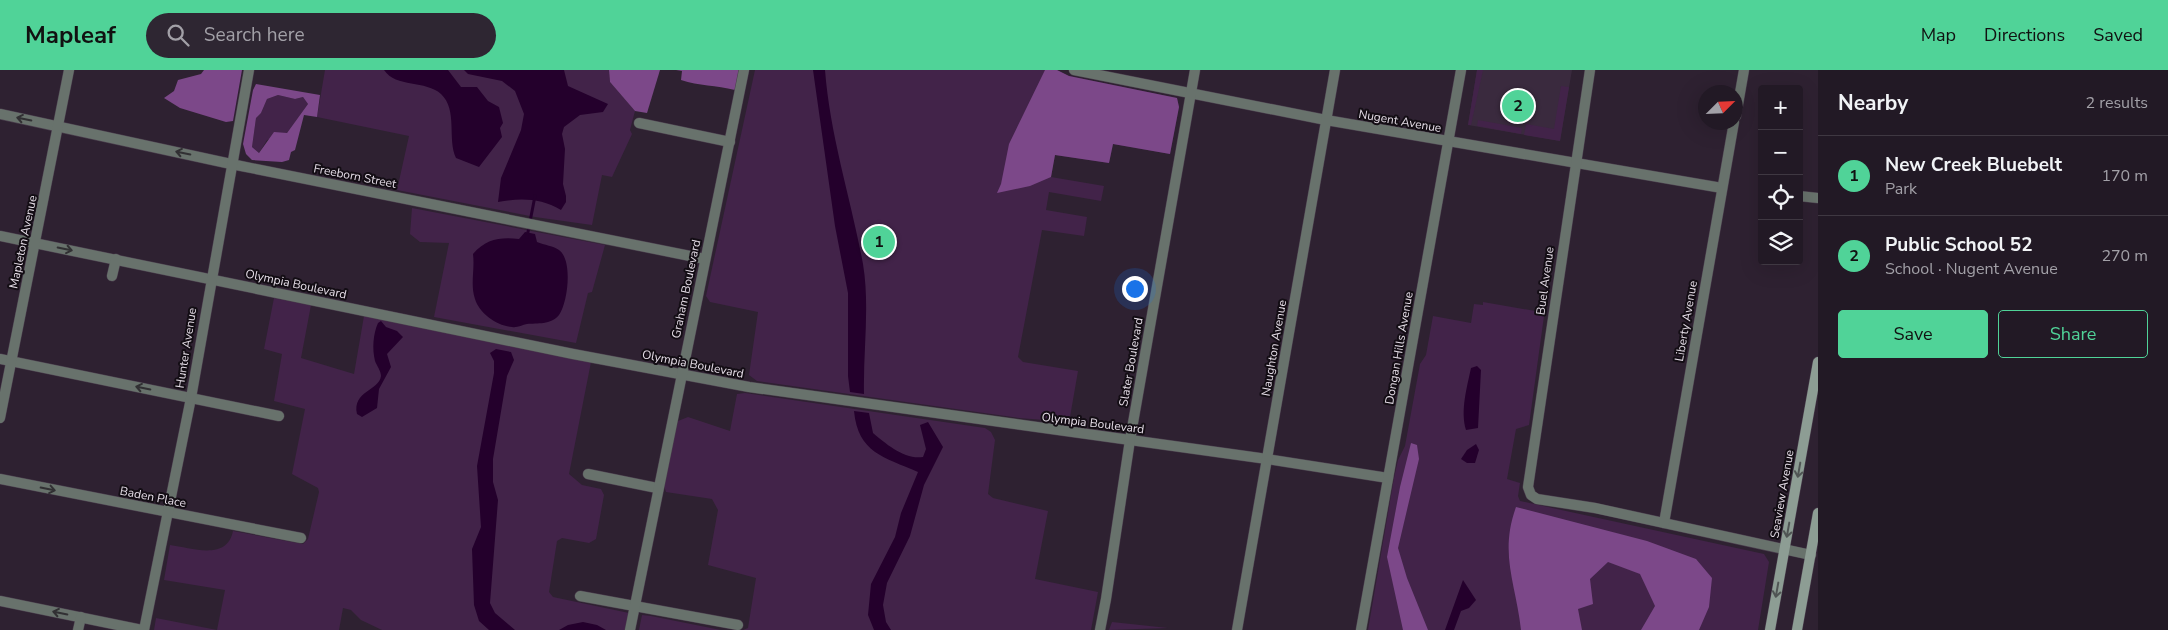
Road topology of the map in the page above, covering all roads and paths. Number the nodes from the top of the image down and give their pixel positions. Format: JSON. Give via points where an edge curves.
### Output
{"nodes":[{"id":1,"x":70,"y":70,"type":"edge"},
{"id":2,"x":249,"y":70,"type":"edge"},
{"id":3,"x":744,"y":70,"type":"edge"},
{"id":4,"x":1074,"y":70,"type":"edge"},
{"id":5,"x":1196,"y":70,"type":"edge"},
{"id":6,"x":1335,"y":70,"type":"edge"},
{"id":7,"x":1461,"y":70,"type":"edge"},
{"id":8,"x":1590,"y":70,"type":"edge"},
{"id":9,"x":1744,"y":70,"type":"edge"},
{"id":10,"x":1741,"y":85,"type":"edge"},
{"id":11,"x":1191,"y":94,"type":"junction"},
{"id":12,"x":0,"y":114,"type":"edge"},
{"id":13,"x":1326,"y":120,"type":"junction"},
{"id":14,"x":639,"y":123,"type":"dead end"},
{"id":15,"x":60,"y":127,"type":"junction"},
{"id":16,"x":1733,"y":130,"type":"edge"},
{"id":17,"x":730,"y":142,"type":"junction"},
{"id":18,"x":1448,"y":142,"type":"junction"},
{"id":19,"x":231,"y":164,"type":"junction"},
{"id":20,"x":1575,"y":164,"type":"junction"},
{"id":21,"x":1722,"y":188,"type":"junction"},
{"id":22,"x":1803,"y":196,"type":"edge"},
{"id":23,"x":1818,"y":198,"type":"edge"},
{"id":24,"x":0,"y":236,"type":"edge"},
{"id":25,"x":36,"y":243,"type":"junction"},
{"id":26,"x":116,"y":259,"type":"junction"},
{"id":27,"x":706,"y":259,"type":"junction"},
{"id":28,"x":112,"y":276,"type":"dead end"},
{"id":29,"x":211,"y":278,"type":"junction"},
{"id":30,"x":0,"y":359,"type":"edge"},
{"id":31,"x":11,"y":361,"type":"junction"},
{"id":32,"x":1818,"y":362,"type":"edge"},
{"id":33,"x":681,"y":375,"type":"junction"},
{"id":34,"x":191,"y":398,"type":"junction"},
{"id":35,"x":279,"y":416,"type":"dead end"},
{"id":36,"x":0,"y":418,"type":"edge"},
{"id":37,"x":1130,"y":440,"type":"junction"},
{"id":38,"x":1267,"y":459,"type":"junction"},
{"id":39,"x":588,"y":474,"type":"dead end"},
{"id":40,"x":1388,"y":478,"type":"junction"},
{"id":41,"x":0,"y":479,"type":"edge"},
{"id":42,"x":657,"y":488,"type":"junction"},
{"id":43,"x":169,"y":513,"type":"junction"},
{"id":44,"x":1818,"y":513,"type":"edge"},
{"id":45,"x":1664,"y":523,"type":"junction"},
{"id":46,"x":302,"y":538,"type":"dead end"},
{"id":47,"x":1784,"y":550,"type":"junction"},
{"id":48,"x":1810,"y":555,"type":"junction"},
{"id":49,"x":580,"y":596,"type":"dead end"},
{"id":50,"x":0,"y":601,"type":"edge"},
{"id":51,"x":634,"y":607,"type":"junction"},
{"id":52,"x":81,"y":618,"type":"junction"},
{"id":53,"x":738,"y":625,"type":"dead end"},
{"id":54,"x":78,"y":630,"type":"edge"},
{"id":55,"x":143,"y":630,"type":"edge"},
{"id":56,"x":630,"y":630,"type":"edge"},
{"id":57,"x":1100,"y":630,"type":"edge"},
{"id":58,"x":1237,"y":630,"type":"edge"},
{"id":59,"x":1361,"y":630,"type":"edge"},
{"id":60,"x":1770,"y":630,"type":"edge"},
{"id":61,"x":1797,"y":630,"type":"edge"}],
"edges":[{"from":1,"to":15,"type":"street","name":"Mapleton Avenue"},
{"from":2,"to":19,"type":"street","name":"Hunter Avenue"},
{"from":3,"to":17,"type":"street","name":"Graham Boulevard"},
{"from":4,"to":11,"type":"street","name":"Nugent Avenue"},
{"from":5,"to":11,"type":"street","name":"Slater Boulevard"},
{"from":6,"to":13,"type":"street","name":"Naughton Avenue"},
{"from":7,"to":18,"type":"street","name":"Dongan Hills Avenue"},
{"from":8,"to":20,"type":"street","name":"Buel Avenue"},
{"from":9,"to":10,"type":"street"},
{"from":11,"to":13,"type":"street","name":"Nugent Avenue"},
{"from":11,"to":37,"type":"street","name":"Slater Boulevard"},
{"from":15,"to":12,"type":"street","name":"Freeborn Street","one_way":true},
{"from":13,"to":18,"type":"street","name":"Nugent Avenue"},
{"from":13,"to":38,"type":"street","name":"Naughton Avenue"},
{"from":14,"to":17,"type":"street"},
{"from":19,"to":15,"type":"street","name":"Freeborn Street","one_way":true},
{"from":15,"to":25,"type":"street","name":"Mapleton Avenue"},
{"from":16,"to":21,"type":"street","name":"Liberty Avenue"},
{"from":17,"to":27,"type":"street","name":"Graham Boulevard"},
{"from":18,"to":20,"type":"street","name":"Nugent Avenue"},
{"from":18,"to":40,"type":"street","name":"Dongan Hills Avenue"},
{"from":19,"to":27,"type":"street","name":"Freeborn Street"},
{"from":19,"to":29,"type":"street","name":"Hunter Avenue"},
{"from":20,"to":21,"type":"street","name":"Nugent Avenue"},
{"from":20,"to":45,"type":"street","name":"Buel Avenue","via":[[1528,487],[1537,499]]},
{"from":21,"to":45,"type":"street","name":"Liberty Avenue"},
{"from":22,"to":23,"type":"street"},
{"from":24,"to":25,"type":"street","name":"Olympia Boulevard"},
{"from":25,"to":26,"type":"street","name":"Olympia Boulevard","one_way":true},
{"from":25,"to":31,"type":"street","name":"Mapleton Avenue"},
{"from":26,"to":28,"type":"street"},
{"from":26,"to":29,"type":"street","name":"Olympia Boulevard"},
{"from":27,"to":33,"type":"street","name":"Graham Boulevard"},
{"from":29,"to":33,"type":"street","name":"Olympia Boulevard"},
{"from":29,"to":34,"type":"street","name":"Hunter Avenue"},
{"from":30,"to":31,"type":"street"},
{"from":34,"to":31,"type":"street","one_way":true},
{"from":31,"to":36,"type":"street","name":"Mapleton Avenue"},
{"from":32,"to":47,"type":"street","name":"Seaview Avenue","one_way":true},
{"from":33,"to":37,"type":"street","name":"Olympia Boulevard"},
{"from":33,"to":42,"type":"street","name":"Graham Boulevard"},
{"from":34,"to":35,"type":"street"},
{"from":34,"to":43,"type":"street","name":"Hunter Avenue"},
{"from":37,"to":38,"type":"street","name":"Olympia Boulevard"},
{"from":37,"to":57,"type":"street","name":"Slater Boulevard"},
{"from":38,"to":40,"type":"street","name":"Olympia Boulevard"},
{"from":38,"to":58,"type":"street","name":"Naughton Avenue"},
{"from":39,"to":42,"type":"street"},
{"from":40,"to":59,"type":"street","name":"Dongan Hills Avenue"},
{"from":41,"to":43,"type":"street","name":"Baden Place","one_way":true},
{"from":42,"to":51,"type":"street","name":"Graham Boulevard"},
{"from":43,"to":46,"type":"street","name":"Baden Place"},
{"from":43,"to":55,"type":"street","name":"Hunter Avenue"},
{"from":44,"to":48,"type":"street"},
{"from":45,"to":47,"type":"street"},
{"from":47,"to":48,"type":"street"},
{"from":47,"to":60,"type":"street","name":"Seaview Avenue","one_way":true},
{"from":48,"to":61,"type":"street"},
{"from":49,"to":51,"type":"street"},
{"from":52,"to":50,"type":"street","one_way":true},
{"from":51,"to":53,"type":"street"},
{"from":51,"to":56,"type":"street","name":"Graham Boulevard"},
{"from":52,"to":54,"type":"street"},
{"from":52,"to":55,"type":"street"}]}
